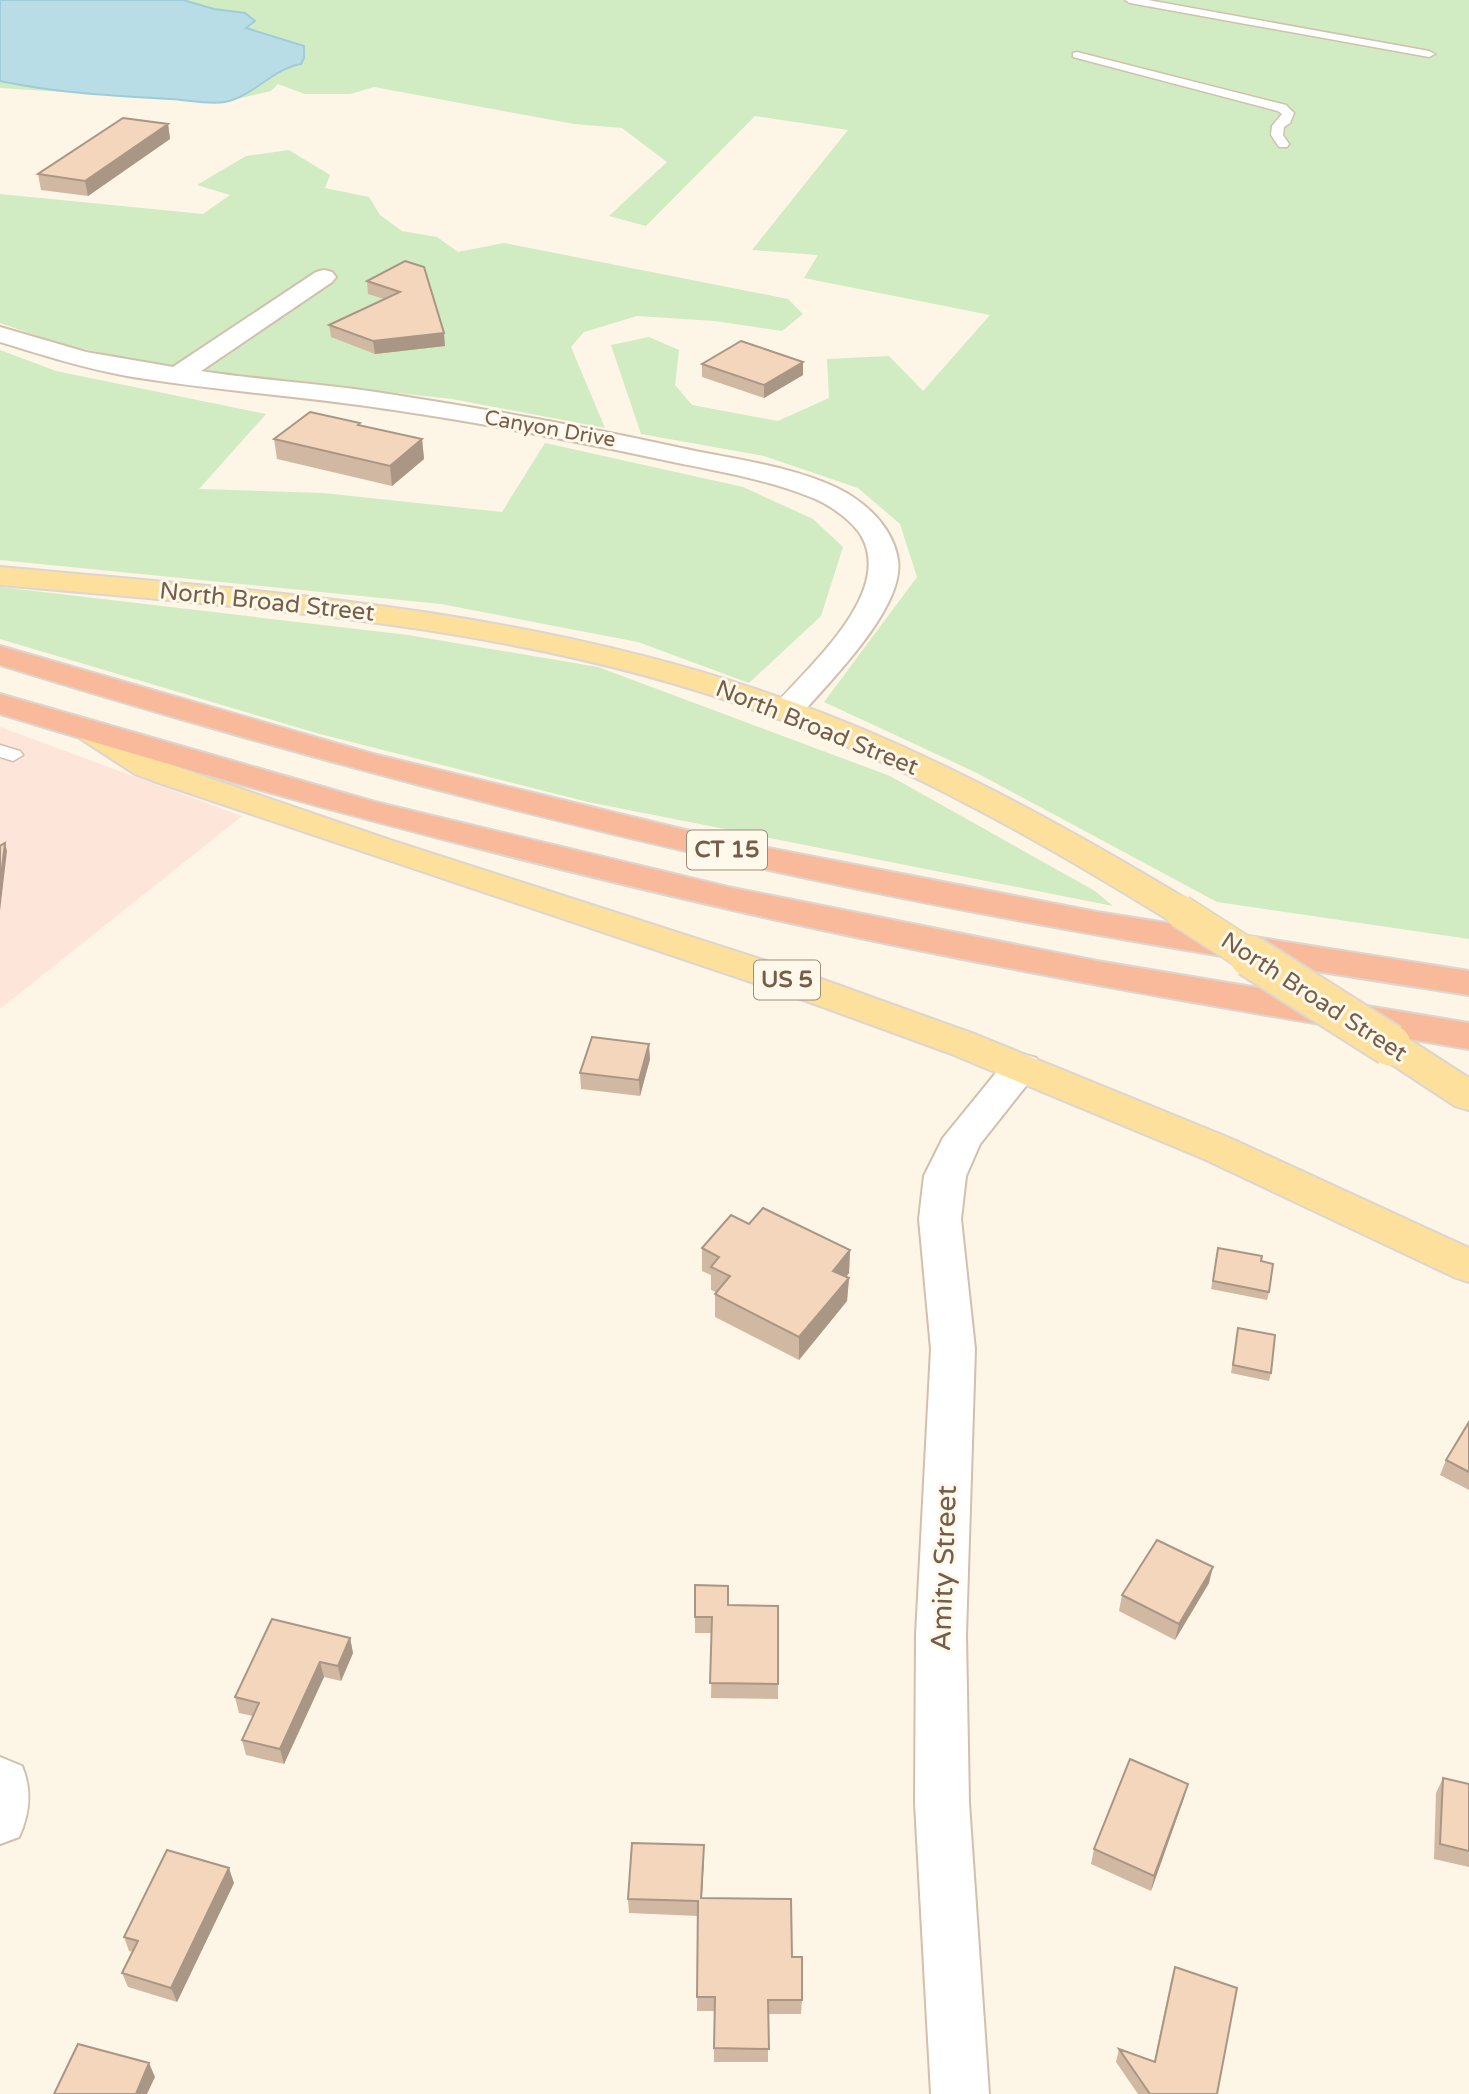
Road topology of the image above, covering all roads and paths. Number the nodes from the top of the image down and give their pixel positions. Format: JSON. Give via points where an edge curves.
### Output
{"nodes":[{"id":1,"x":1130,"y":0,"type":"edge"},
{"id":2,"x":1429,"y":54,"type":"dead end"},
{"id":3,"x":1077,"y":55,"type":"dead end"},
{"id":4,"x":1283,"y":144,"type":"dead end"},
{"id":5,"x":324,"y":277,"type":"dead end"},
{"id":6,"x":0,"y":334,"type":"edge"},
{"id":7,"x":178,"y":375,"type":"junction"},
{"id":8,"x":0,"y":576,"type":"edge"},
{"id":9,"x":0,"y":654,"type":"edge"},
{"id":10,"x":0,"y":704,"type":"edge"},
{"id":11,"x":787,"y":711,"type":"junction"},
{"id":12,"x":92,"y":732,"type":"junction"},
{"id":13,"x":1469,"y":983,"type":"edge"},
{"id":14,"x":1469,"y":1035,"type":"edge"},
{"id":15,"x":1022,"y":1067,"type":"junction"},
{"id":16,"x":1469,"y":1096,"type":"edge"},
{"id":17,"x":1469,"y":1266,"type":"edge"},
{"id":18,"x":0,"y":1781,"type":"edge"},
{"id":19,"x":0,"y":1819,"type":"edge"},
{"id":20,"x":960,"y":2094,"type":"edge"}],
"edges":[{"from":1,"to":2,"type":"lane"},
{"from":3,"to":4,"type":"lane","via":[[1282,108],[1288,113],[1278,126]]},
{"from":5,"to":7,"type":"street"},
{"from":6,"to":7,"type":"street","name":"Canyon Drive","via":[[81,359]]},
{"from":7,"to":11,"type":"street","name":"Canyon Drive","via":[[454,411],[627,443],[781,478],[825,493],[855,511],[877,536],[884,563],[878,594],[862,624]]},
{"from":8,"to":11,"type":"main road","name":"North Broad Street","via":[[303,604],[440,622],[613,658]]},
{"from":9,"to":13,"type":"highway","number":"CT 15","via":[[292,743],[672,838],[998,905]]},
{"from":10,"to":12,"type":"highway","number":"US 5"},
{"from":11,"to":16,"type":"main road","name":"North Broad Street","bridge":true,"via":[[990,803],[1069,845]]},
{"from":12,"to":14,"type":"highway","number":"CT 15","via":[[408,823],[754,906],[1109,977]]},
{"from":12,"to":15,"type":"main road","number":"US 5","via":[[147,767],[800,985]]},
{"from":15,"to":17,"type":"main road","number":"US 5","via":[[1218,1149]]},
{"from":15,"to":20,"type":"street","name":"Amity Street","via":[[963,1138],[945,1176],[940,1219],[953,1349],[942,1635],[942,1803]]},
{"from":18,"to":19,"type":"street"}]}
